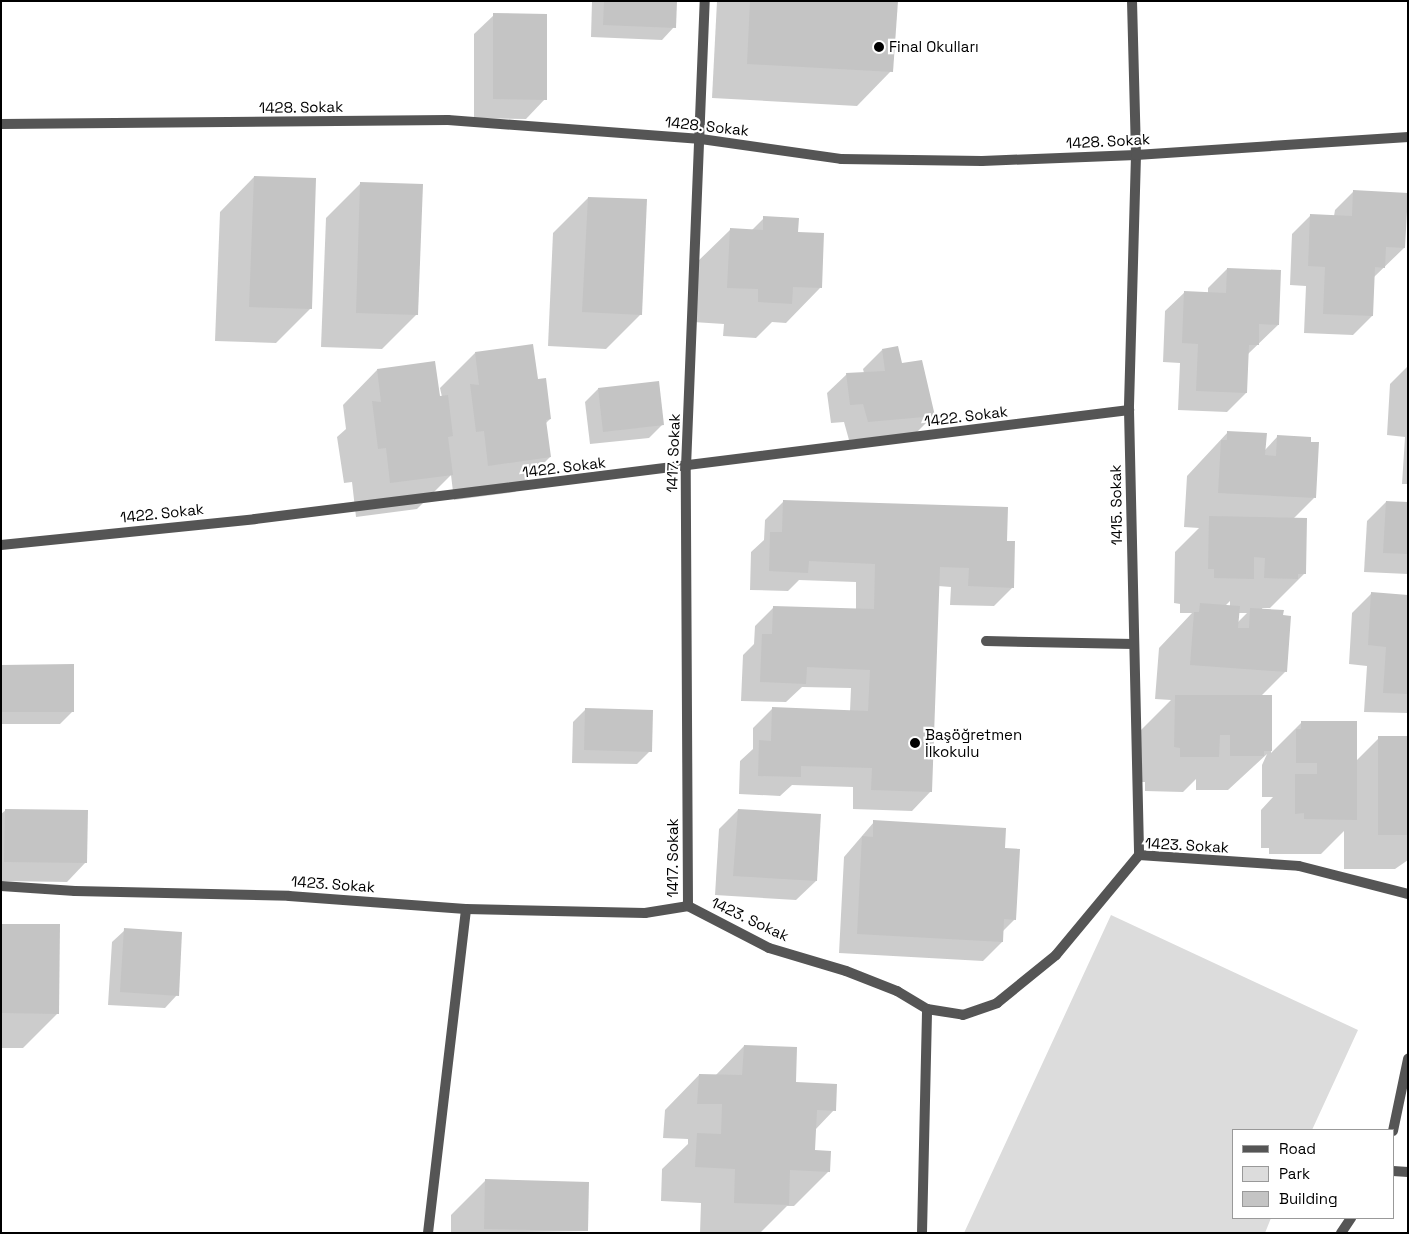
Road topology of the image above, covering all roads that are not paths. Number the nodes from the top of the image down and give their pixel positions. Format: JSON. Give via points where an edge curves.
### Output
{"nodes":[{"id":1,"x":705,"y":1,"type":"edge"},
{"id":2,"x":1132,"y":1,"type":"edge"},
{"id":3,"x":1,"y":124,"type":"edge"},
{"id":4,"x":1408,"y":137,"type":"edge"},
{"id":5,"x":701,"y":139,"type":"junction"},
{"id":6,"x":1136,"y":155,"type":"junction"},
{"id":7,"x":1129,"y":410,"type":"junction"},
{"id":8,"x":686,"y":467,"type":"junction"},
{"id":9,"x":1,"y":545,"type":"edge"},
{"id":10,"x":986,"y":641,"type":"dead end"},
{"id":11,"x":1134,"y":644,"type":"junction"},
{"id":12,"x":1139,"y":855,"type":"junction"},
{"id":13,"x":1,"y":886,"type":"edge"},
{"id":14,"x":1408,"y":894,"type":"edge"},
{"id":15,"x":688,"y":906,"type":"junction"},
{"id":16,"x":466,"y":909,"type":"junction"},
{"id":17,"x":927,"y":1009,"type":"junction"},
{"id":18,"x":1408,"y":1059,"type":"edge"},
{"id":19,"x":1393,"y":1129,"type":"edge"},
{"id":20,"x":1394,"y":1171,"type":"edge"},
{"id":21,"x":1408,"y":1172,"type":"edge"},
{"id":22,"x":1350,"y":1219,"type":"edge"},
{"id":23,"x":428,"y":1233,"type":"edge"},
{"id":24,"x":922,"y":1233,"type":"edge"},
{"id":25,"x":1341,"y":1233,"type":"edge"}],
"edges":[{"from":1,"to":5,"type":"street","name":"1417. Sokak"},
{"from":2,"to":6,"type":"street","name":"1415. Sokak"},
{"from":3,"to":5,"type":"street","name":"1428. Sokak","via":[[448,120]]},
{"from":4,"to":6,"type":"street","name":"1428. Sokak"},
{"from":5,"to":6,"type":"street","name":"1428. Sokak","via":[[841,158],[982,161]]},
{"from":5,"to":8,"type":"street","name":"1417. Sokak"},
{"from":6,"to":7,"type":"street","name":"1415. Sokak"},
{"from":7,"to":8,"type":"street","name":"1422. Sokak"},
{"from":7,"to":11,"type":"street","name":"1415. Sokak"},
{"from":8,"to":9,"type":"street","name":"1422. Sokak","via":[[256,519]]},
{"from":8,"to":15,"type":"street","name":"1417. Sokak"},
{"from":10,"to":11,"type":"street"},
{"from":11,"to":12,"type":"street","name":"1415. Sokak"},
{"from":12,"to":14,"type":"street","name":"1423. Sokak","via":[[1299,866]]},
{"from":12,"to":17,"type":"street","name":"1423. Sokak","via":[[1056,955],[997,1003],[963,1015]]},
{"from":13,"to":16,"type":"street","name":"1423. Sokak","via":[[289,896]]},
{"from":15,"to":16,"type":"street","name":"1423. Sokak","via":[[645,913]]},
{"from":15,"to":17,"type":"street","name":"1423. Sokak","via":[[769,948],[846,971],[897,991]]},
{"from":16,"to":23,"type":"street"},
{"from":17,"to":24,"type":"street"},
{"from":18,"to":19,"type":"street"},
{"from":20,"to":21,"type":"street"},
{"from":22,"to":25,"type":"street"}]}
